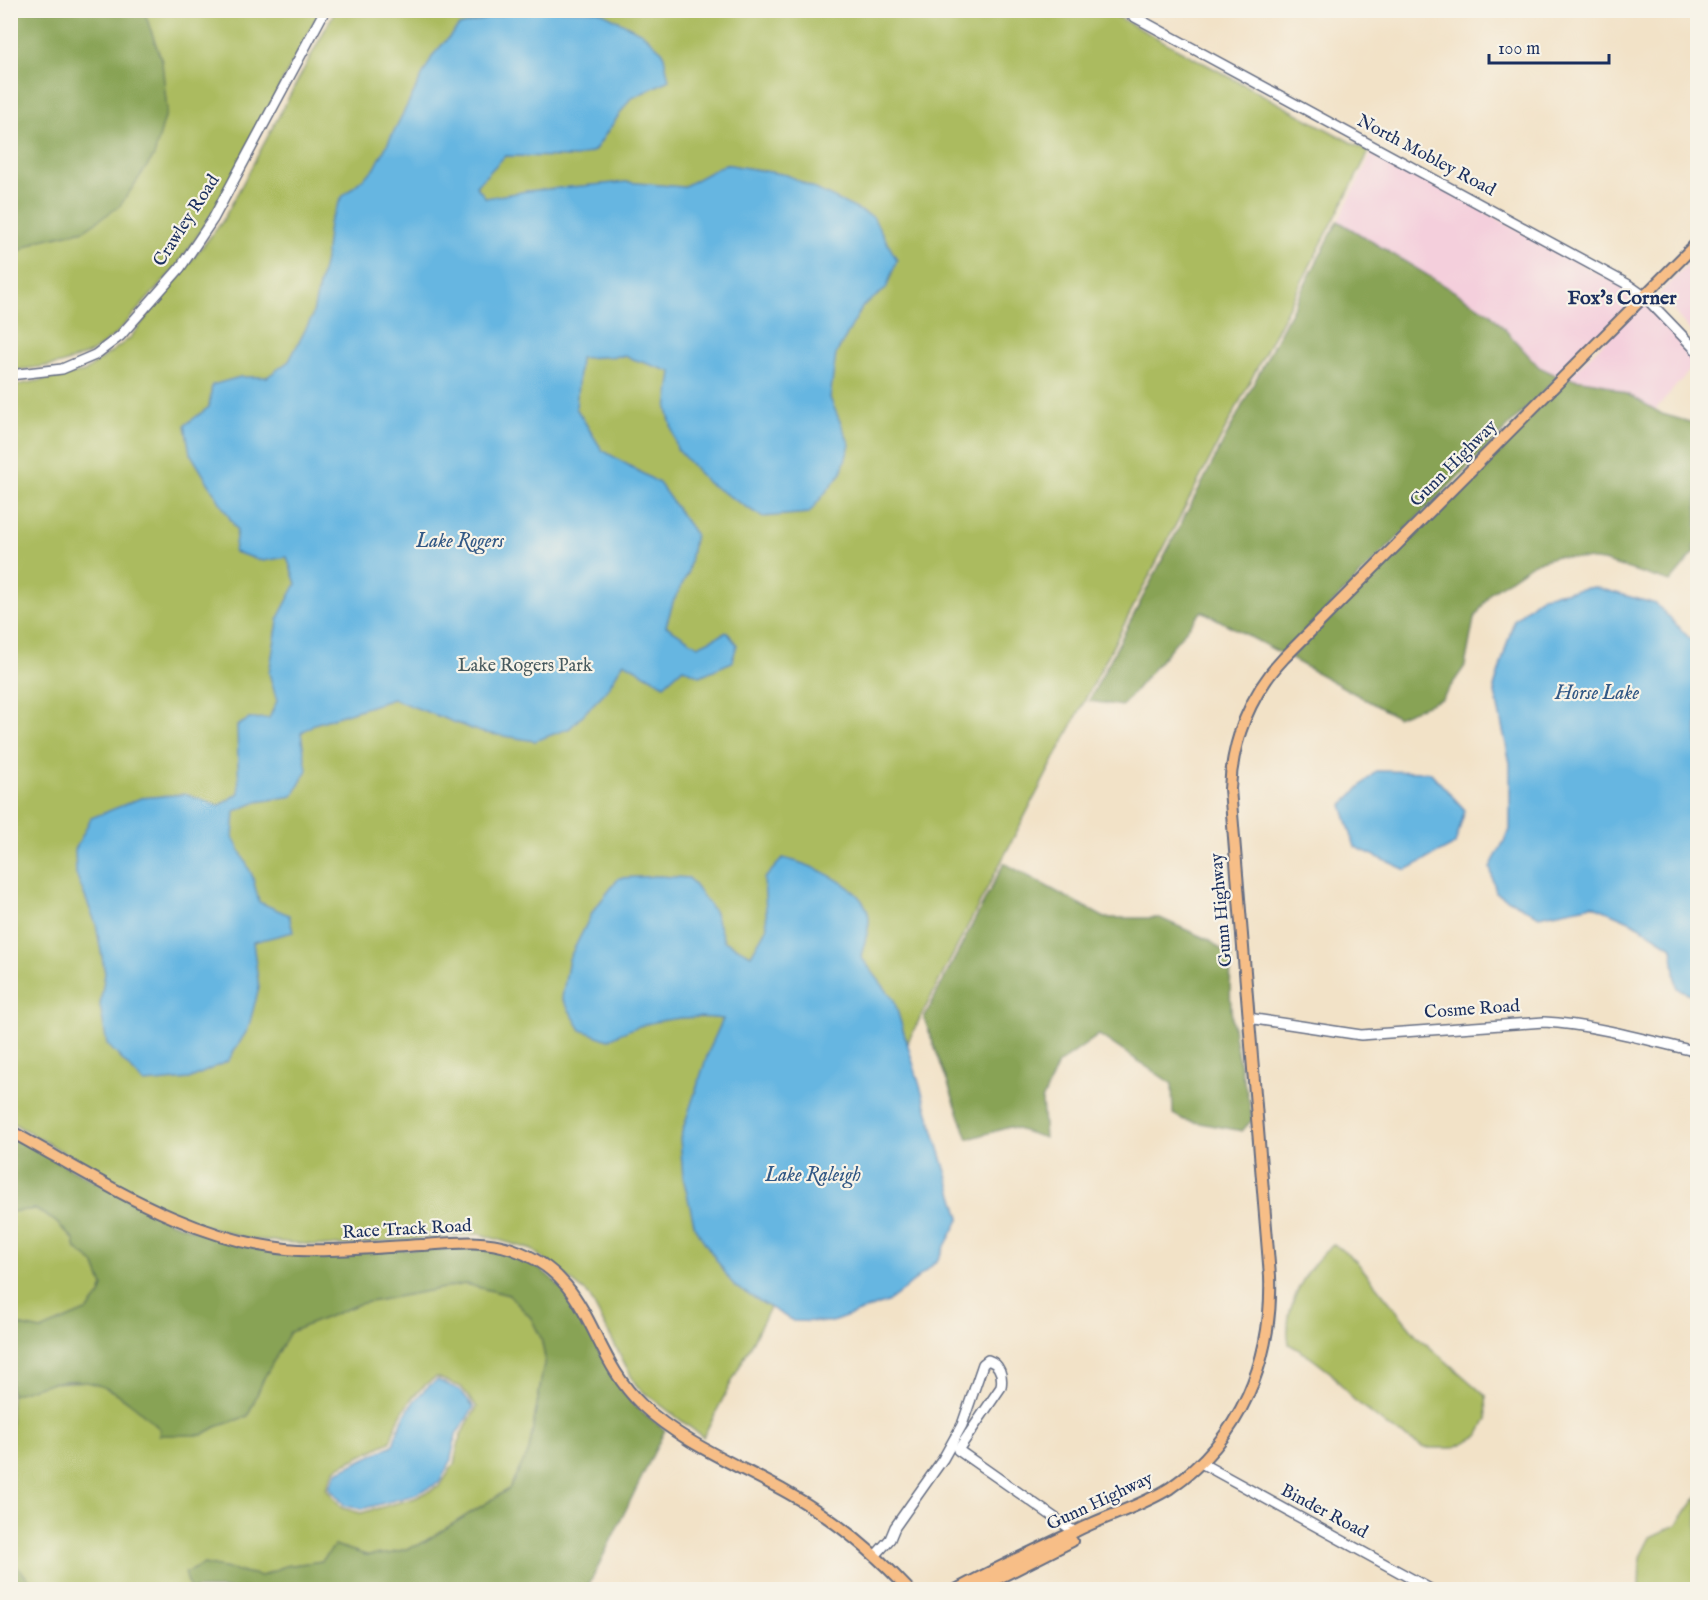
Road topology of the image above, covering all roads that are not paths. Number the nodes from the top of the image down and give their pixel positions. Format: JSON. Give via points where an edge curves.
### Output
{"nodes":[{"id":1,"x":325,"y":10,"type":"edge"},
{"id":2,"x":1122,"y":10,"type":"edge"},
{"id":3,"x":1698,"y":242,"type":"edge"},
{"id":4,"x":1644,"y":296,"type":"junction"},
{"id":5,"x":1698,"y":352,"type":"edge"},
{"id":6,"x":10,"y":375,"type":"edge"},
{"id":7,"x":1248,"y":1018,"type":"junction"},
{"id":8,"x":1698,"y":1052,"type":"edge"},
{"id":9,"x":10,"y":1131,"type":"edge"},
{"id":10,"x":1201,"y":1463,"type":"junction"},
{"id":11,"x":1136,"y":1507,"type":"junction"},
{"id":12,"x":1075,"y":1532,"type":"junction"},
{"id":13,"x":875,"y":1556,"type":"junction"},
{"id":14,"x":909,"y":1590,"type":"edge"},
{"id":15,"x":956,"y":1590,"type":"edge"},
{"id":16,"x":975,"y":1590,"type":"edge"},
{"id":17,"x":1432,"y":1590,"type":"edge"}],
"edges":[{"from":1,"to":6,"type":"street","name":"Crawley Road","via":[[213,219],[180,268],[120,336],[95,356],[62,369]]},
{"from":2,"to":4,"type":"street","name":"North Mobley Road"},
{"from":3,"to":4,"type":"main road","name":"Gunn Highway"},
{"from":4,"to":5,"type":"street","name":"North Mobley Road"},
{"from":4,"to":7,"type":"main road","name":"Gunn Highway","via":[[1284,658],[1254,699],[1236,744],[1230,789]]},
{"from":7,"to":8,"type":"street","name":"Cosme Road","via":[[1361,1035],[1564,1023]]},
{"from":7,"to":10,"type":"main road","name":"Gunn Highway","via":[[1269,1317],[1261,1362],[1246,1400],[1224,1436]]},
{"from":9,"to":13,"type":"main road","name":"Race Track Road","via":[[172,1218],[243,1242],[315,1250],[466,1242],[521,1252],[553,1271],[575,1295],[616,1374],[651,1413],[814,1508]]},
{"from":10,"to":11,"type":"main road","name":"Gunn Highway","via":[[1168,1489]]},
{"from":10,"to":17,"type":"street","name":"Binder Road"},
{"from":11,"to":12,"type":"main road","name":"Gunn Highway"},
{"from":11,"to":16,"type":"main road"},
{"from":12,"to":13,"type":"street","via":[[958,1450],[1001,1387],[1003,1377],[994,1362],[988,1360],[947,1450]]},
{"from":12,"to":15,"type":"main road","name":"Gunn Highway"},
{"from":13,"to":14,"type":"main road","name":"Race Track Road"}]}
